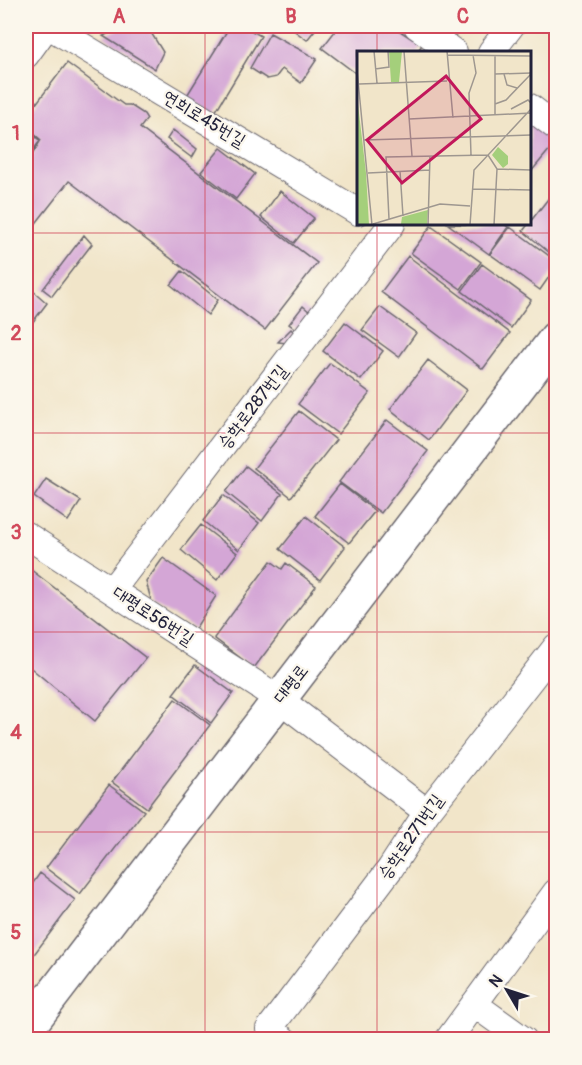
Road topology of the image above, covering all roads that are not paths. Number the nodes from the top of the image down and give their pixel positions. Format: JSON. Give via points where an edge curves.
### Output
{"nodes":[{"id":1,"x":48,"y":26,"type":"edge"},
{"id":2,"x":417,"y":26,"type":"edge"},
{"id":3,"x":511,"y":26,"type":"edge"},
{"id":4,"x":453,"y":51,"type":"edge"},
{"id":5,"x":492,"y":51,"type":"edge"},
{"id":6,"x":26,"y":55,"type":"edge"},
{"id":7,"x":531,"y":108,"type":"edge"},
{"id":8,"x":556,"y":127,"type":"edge"},
{"id":9,"x":357,"y":211,"type":"edge"},
{"id":10,"x":386,"y":226,"type":"edge"},
{"id":11,"x":556,"y":338,"type":"edge"},
{"id":12,"x":26,"y":535,"type":"edge"},
{"id":13,"x":112,"y":590,"type":"junction"},
{"id":14,"x":553,"y":658,"type":"edge"},
{"id":15,"x":279,"y":699,"type":"junction"},
{"id":16,"x":427,"y":812,"type":"junction"},
{"id":17,"x":556,"y":892,"type":"edge"},
{"id":18,"x":474,"y":1004,"type":"junction"},
{"id":19,"x":26,"y":1030,"type":"edge"},
{"id":20,"x":277,"y":1034,"type":"edge"},
{"id":21,"x":448,"y":1040,"type":"edge"},
{"id":22,"x":524,"y":1040,"type":"edge"}],
"edges":[{"from":1,"to":6,"type":"street"},
{"from":1,"to":9,"type":"street","name":"연희로45번길"},
{"from":2,"to":4,"type":"street"},
{"from":3,"to":5,"type":"street"},
{"from":7,"to":8,"type":"street"},
{"from":10,"to":13,"type":"street","name":"승학로287번길"},
{"from":11,"to":15,"type":"street","name":"대평로"},
{"from":12,"to":13,"type":"street","name":"대평로56번길"},
{"from":13,"to":15,"type":"street","name":"대평로56번길"},
{"from":14,"to":16,"type":"street","name":"승학로271번길"},
{"from":15,"to":16,"type":"street","name":"대평로56번길"},
{"from":15,"to":19,"type":"street","name":"대평로"},
{"from":16,"to":20,"type":"street","name":"승학로271번길"},
{"from":17,"to":18,"type":"street"},
{"from":18,"to":21,"type":"street"},
{"from":18,"to":22,"type":"street"}]}
